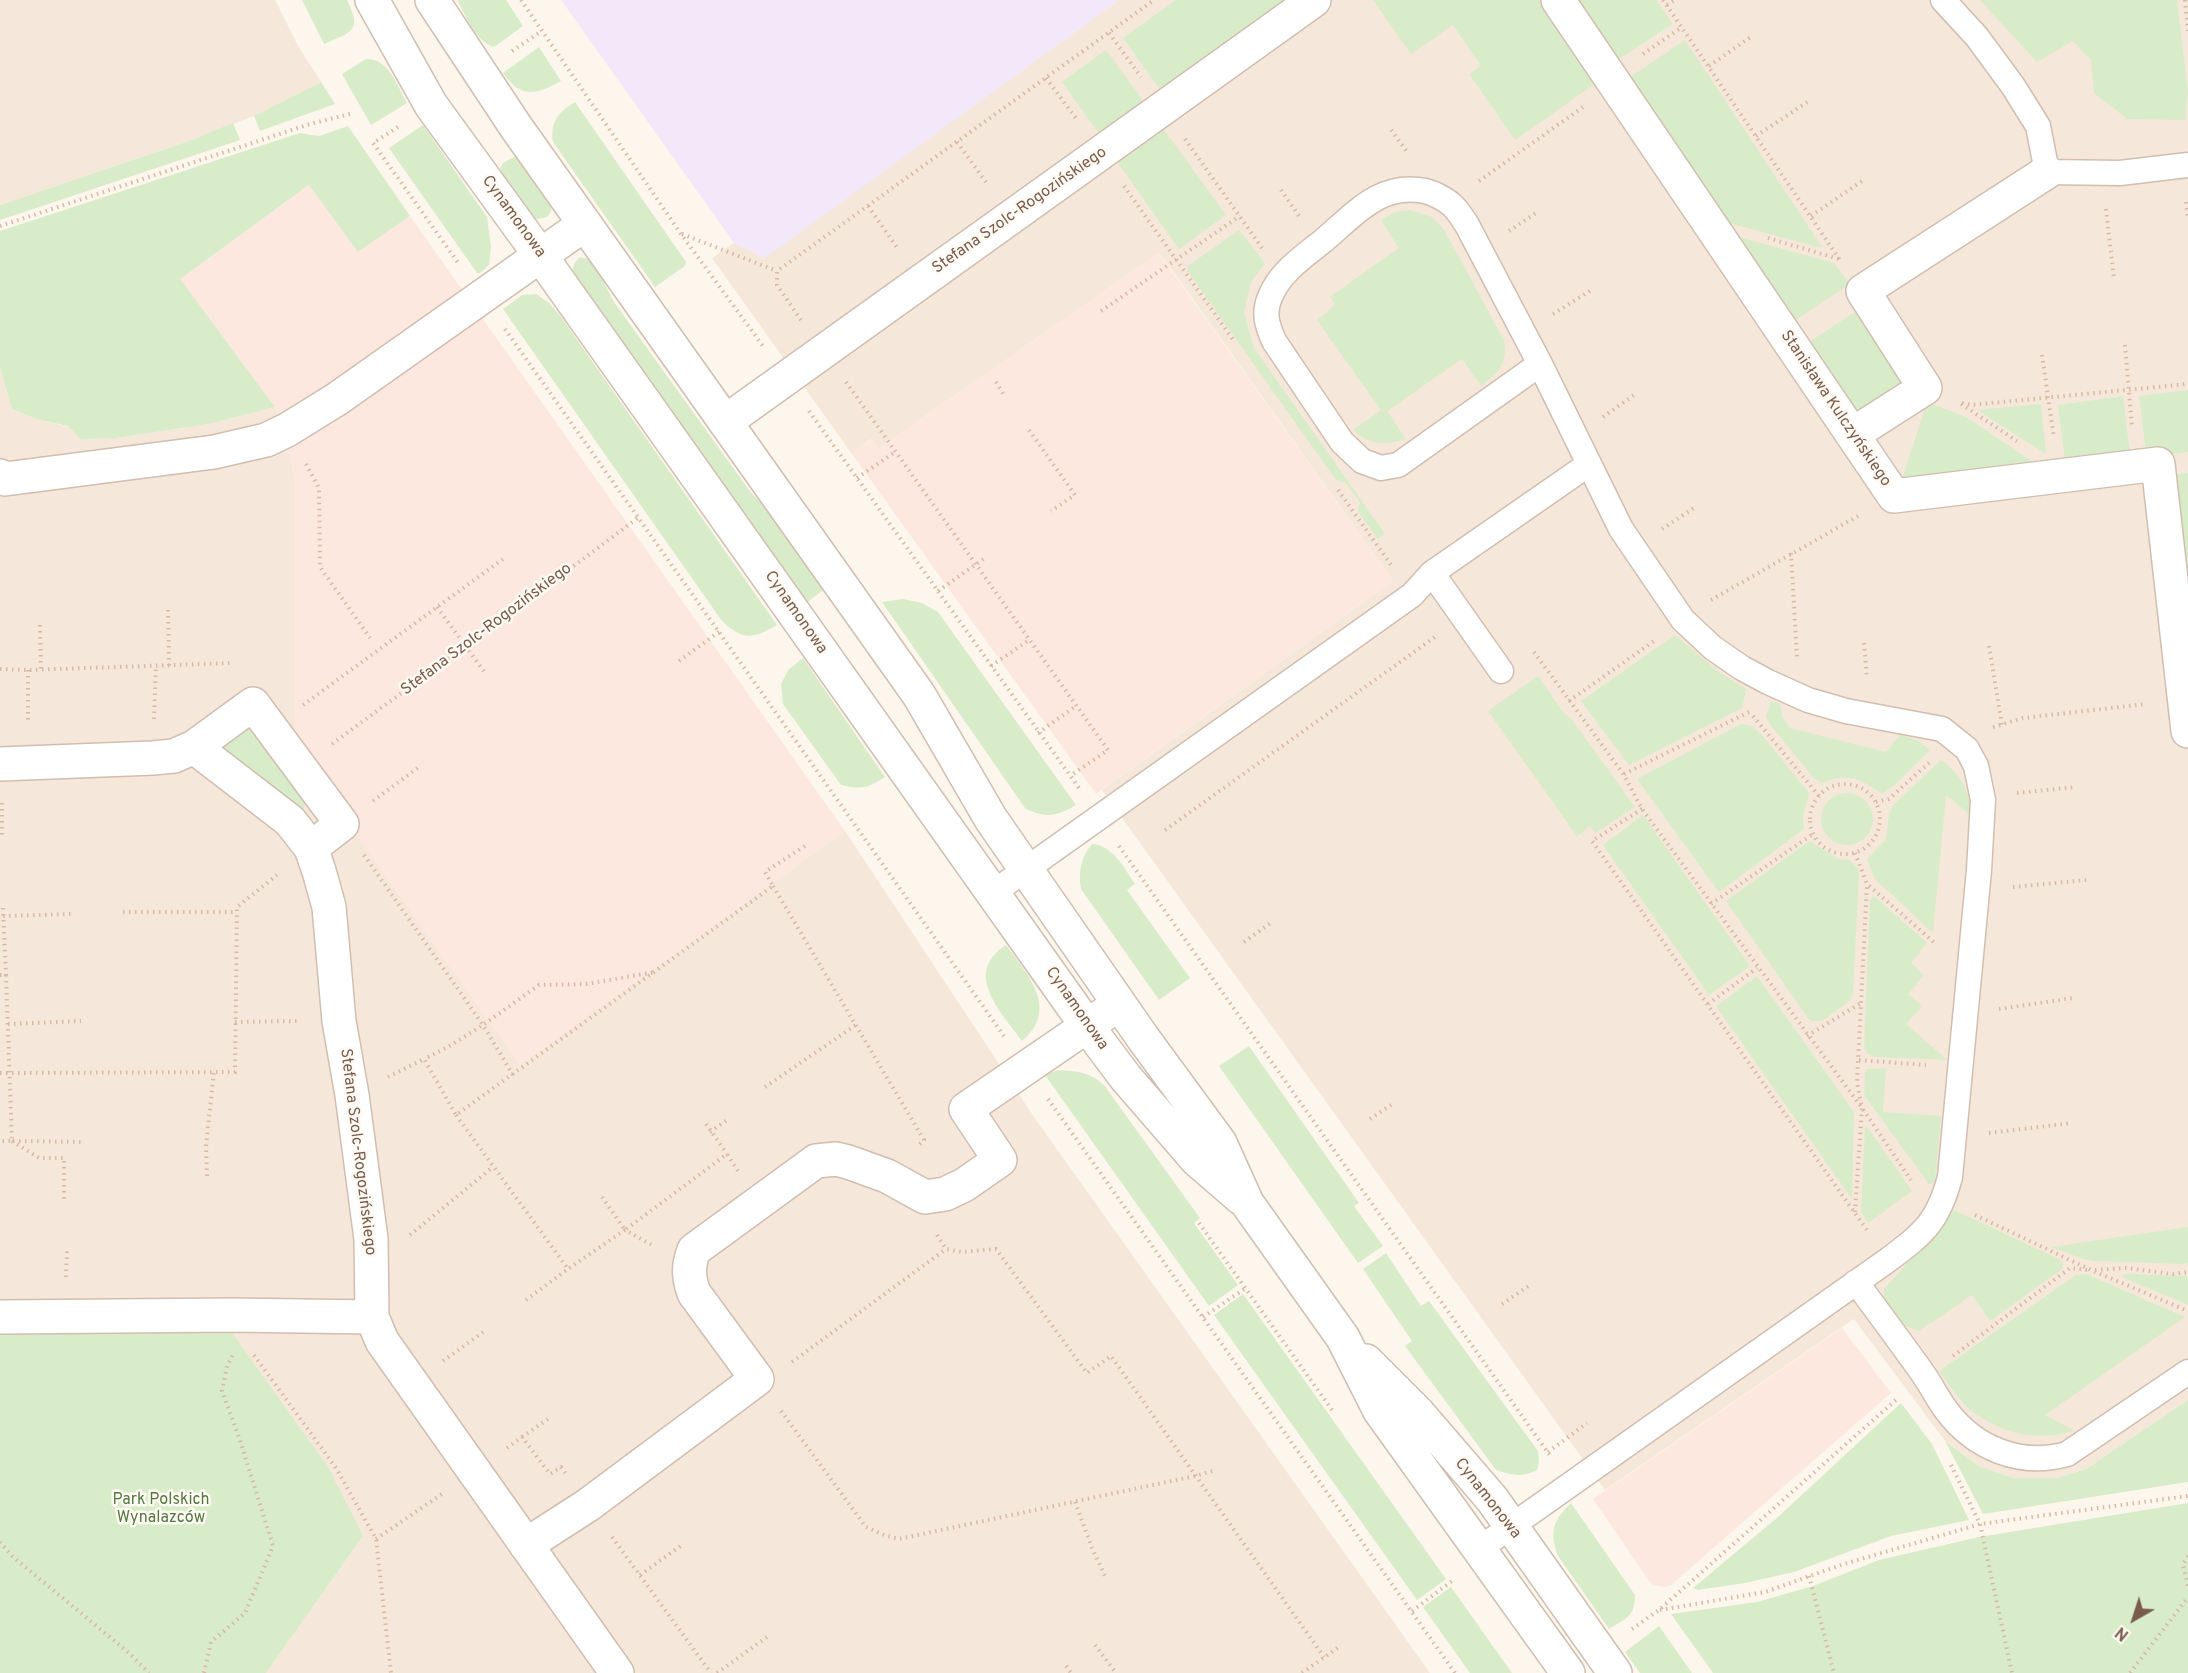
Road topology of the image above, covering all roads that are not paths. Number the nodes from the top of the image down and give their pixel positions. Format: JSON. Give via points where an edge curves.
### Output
{"nodes":[{"id":1,"x":372,"y":0,"type":"edge"},
{"id":2,"x":432,"y":0,"type":"edge"},
{"id":3,"x":1314,"y":0,"type":"edge"},
{"id":4,"x":1558,"y":0,"type":"edge"},
{"id":5,"x":1943,"y":0,"type":"edge"},
{"id":6,"x":2188,"y":165,"type":"edge"},
{"id":7,"x":2047,"y":172,"type":"junction"},
{"id":8,"x":585,"y":224,"type":"junction"},
{"id":9,"x":540,"y":255,"type":"junction"},
{"id":10,"x":1540,"y":364,"type":"junction"},
{"id":11,"x":725,"y":422,"type":"junction"},
{"id":12,"x":1853,"y":434,"type":"junction"},
{"id":13,"x":1589,"y":464,"type":"junction"},
{"id":14,"x":0,"y":476,"type":"edge"},
{"id":15,"x":1432,"y":573,"type":"junction"},
{"id":16,"x":1501,"y":671,"type":"dead end"},
{"id":17,"x":2186,"y":715,"type":"edge"},
{"id":18,"x":195,"y":747,"type":"junction"},
{"id":19,"x":14,"y":763,"type":"edge"},
{"id":20,"x":311,"y":848,"type":"junction"},
{"id":21,"x":1026,"y":868,"type":"junction"},
{"id":22,"x":994,"y":892,"type":"junction"},
{"id":23,"x":1120,"y":1002,"type":"junction"},
{"id":24,"x":1087,"y":1026,"type":"junction"},
{"id":25,"x":1247,"y":1203,"type":"junction"},
{"id":26,"x":1856,"y":1282,"type":"junction"},
{"id":27,"x":0,"y":1317,"type":"edge"},
{"id":28,"x":372,"y":1317,"type":"junction"},
{"id":29,"x":1343,"y":1338,"type":"junction"},
{"id":30,"x":2188,"y":1372,"type":"edge"},
{"id":31,"x":1510,"y":1527,"type":"junction"},
{"id":32,"x":526,"y":1545,"type":"junction"},
{"id":33,"x":1479,"y":1549,"type":"junction"},
{"id":34,"x":617,"y":1673,"type":"edge"},
{"id":35,"x":1568,"y":1673,"type":"edge"},
{"id":36,"x":1614,"y":1673,"type":"edge"}],
"edges":[{"from":1,"to":9,"type":"street","name":"Cynamonowa","via":[[431,105]]},
{"from":2,"to":8,"type":"street","name":"Cynamonowa"},
{"from":3,"to":11,"type":"street","name":"Stefana Szolc-Rogozińskiego"},
{"from":4,"to":12,"type":"street","name":"Stanisława Kulczyńskiego"},
{"from":5,"to":7,"type":"lane","via":[[1977,37],[2038,126]]},
{"from":6,"to":7,"type":"lane","via":[[2120,172]]},
{"from":7,"to":12,"type":"street","via":[[1863,291],[1925,388]]},
{"from":8,"to":9,"type":"street"},
{"from":8,"to":11,"type":"street","name":"Cynamonowa"},
{"from":9,"to":14,"type":"street","via":[[337,399],[266,440],[214,452],[69,472],[5,479]]},
{"from":9,"to":22,"type":"street","name":"Cynamonowa"},
{"from":10,"to":10,"type":"lane","via":[[1467,225],[1452,205],[1417,190],[1391,190],[1372,200],[1282,277],[1266,310],[1274,341],[1342,442],[1362,461],[1381,468],[1398,465]]},
{"from":10,"to":13,"type":"lane"},
{"from":11,"to":21,"type":"street","name":"Cynamonowa","via":[[919,695],[991,819]]},
{"from":12,"to":17,"type":"street","name":"Stanisława Kulczyńskiego","via":[[1894,496],[2157,464]]},
{"from":13,"to":15,"type":"lane"},
{"from":13,"to":26,"type":"lane","via":[[1626,538],[1683,620],[1713,648],[1742,668],[1808,700],[1942,729],[1956,737],[1976,766],[1983,800],[1950,1177],[1944,1201],[1933,1221],[1909,1244]]},
{"from":15,"to":16,"type":"lane"},
{"from":15,"to":21,"type":"lane","via":[[1413,595]]},
{"from":18,"to":19,"type":"street","via":[[174,756],[153,758]]},
{"from":18,"to":20,"type":"street","via":[[290,821]]},
{"from":18,"to":20,"type":"street","via":[[253,704],[342,824]]},
{"from":20,"to":28,"type":"street","name":"Stefana Szolc-Rogozińskiego","via":[[329,907],[339,1021],[370,1239]]},
{"from":21,"to":22,"type":"lane"},
{"from":21,"to":23,"type":"street","name":"Cynamonowa"},
{"from":22,"to":24,"type":"street","name":"Cynamonowa"},
{"from":23,"to":24,"type":"street"},
{"from":23,"to":25,"type":"street","name":"Cynamonowa","via":[[1220,1143]]},
{"from":24,"to":25,"type":"street","name":"Cynamonowa","via":[[1197,1160]]},
{"from":24,"to":32,"type":"street","via":[[966,1109],[1000,1160],[964,1185],[945,1194],[925,1197],[887,1176],[836,1159],[816,1161],[694,1250],[688,1277],[694,1293],[760,1382]]},
{"from":25,"to":29,"type":"street","name":"Cynamonowa"},
{"from":26,"to":30,"type":"lane","via":[[1948,1412],[1975,1439],[2004,1454],[2026,1459],[2067,1454]]},
{"from":26,"to":31,"type":"lane"},
{"from":27,"to":28,"type":"street","via":[[238,1327]]},
{"from":28,"to":32,"type":"street","name":"Stefana Szolc-Rogozińskiego","via":[[382,1341]]},
{"from":29,"to":31,"type":"street","name":"Cynamonowa","via":[[1418,1413],[1492,1499]]},
{"from":29,"to":33,"type":"street","name":"Cynamonowa","via":[[1380,1411]]},
{"from":31,"to":33,"type":"lane"},
{"from":31,"to":36,"type":"street","name":"Cynamonowa"},
{"from":32,"to":34,"type":"street","name":"Stefana Szolc-Rogozińskiego"},
{"from":33,"to":35,"type":"street","name":"Cynamonowa"}]}
